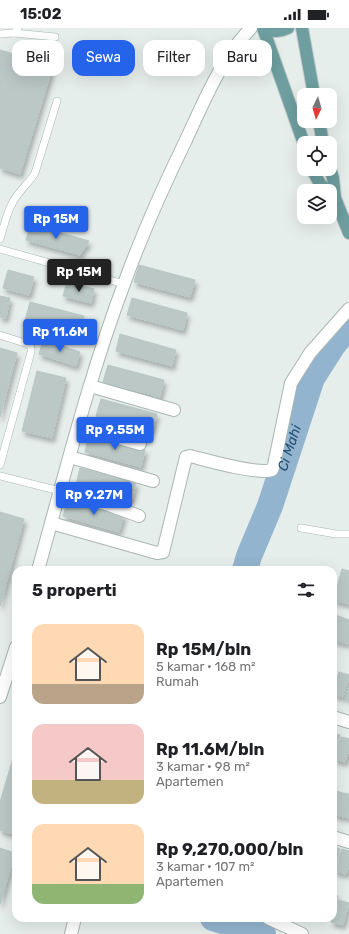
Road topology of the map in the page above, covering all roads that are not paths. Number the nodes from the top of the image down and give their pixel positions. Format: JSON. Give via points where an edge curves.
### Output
{"nodes":[{"id":1,"x":251,"y":28,"type":"edge"},
{"id":2,"x":263,"y":28,"type":"edge"},
{"id":3,"x":266,"y":28,"type":"edge"},
{"id":4,"x":288,"y":28,"type":"edge"},
{"id":5,"x":302,"y":28,"type":"edge"},
{"id":6,"x":16,"y":31,"type":"edge"},
{"id":7,"x":0,"y":34,"type":"edge"},
{"id":8,"x":55,"y":37,"type":"dead end"},
{"id":9,"x":313,"y":88,"type":"edge"},
{"id":10,"x":57,"y":101,"type":"dead end"},
{"id":11,"x":301,"y":136,"type":"edge"},
{"id":12,"x":337,"y":207,"type":"edge"},
{"id":13,"x":349,"y":233,"type":"edge"},
{"id":14,"x":0,"y":239,"type":"edge"},
{"id":15,"x":0,"y":249,"type":"edge"},
{"id":16,"x":124,"y":284,"type":"junction"},
{"id":17,"x":349,"y":309,"type":"edge"},
{"id":18,"x":0,"y":334,"type":"edge"},
{"id":19,"x":90,"y":386,"type":"junction"},
{"id":20,"x":174,"y":410,"type":"dead end"},
{"id":21,"x":79,"y":427,"type":"junction"},
{"id":22,"x":140,"y":444,"type":"dead end"},
{"id":23,"x":70,"y":457,"type":"junction"},
{"id":24,"x":0,"y":465,"type":"edge"},
{"id":25,"x":0,"y":476,"type":"edge"},
{"id":26,"x":153,"y":481,"type":"dead end"},
{"id":27,"x":60,"y":492,"type":"junction"},
{"id":28,"x":139,"y":516,"type":"dead end"},
{"id":29,"x":51,"y":523,"type":"junction"},
{"id":30,"x":301,"y":528,"type":"dead end"},
{"id":31,"x":349,"y":534,"type":"edge"},
{"id":32,"x":39,"y":566,"type":"edge"},
{"id":33,"x":12,"y":660,"type":"edge"},
{"id":34,"x":0,"y":697,"type":"edge"},
{"id":35,"x":337,"y":718,"type":"edge"},
{"id":36,"x":349,"y":722,"type":"edge"},
{"id":37,"x":337,"y":838,"type":"edge"},
{"id":38,"x":349,"y":842,"type":"edge"},
{"id":39,"x":74,"y":922,"type":"edge"},
{"id":40,"x":276,"y":922,"type":"edge"},
{"id":41,"x":71,"y":934,"type":"edge"},
{"id":42,"x":302,"y":934,"type":"edge"}],
"edges":[{"from":1,"to":16,"type":"street","via":[[240,39],[213,84],[156,201]]},
{"from":2,"to":11,"type":"main road"},
{"from":3,"to":4,"type":"main road","via":[[278,31]]},
{"from":5,"to":9,"type":"main road"},
{"from":6,"to":7,"type":"lane"},
{"from":6,"to":8,"type":"lane"},
{"from":10,"to":14,"type":"lane","via":[[35,172],[14,200]]},
{"from":12,"to":13,"type":"main road"},
{"from":15,"to":16,"type":"lane"},
{"from":16,"to":19,"type":"street"},
{"from":17,"to":29,"type":"street","via":[[310,353],[291,383],[272,470],[245,469],[186,457],[163,552],[157,553]]},
{"from":18,"to":24,"type":"lane","via":[[28,344],[31,352]]},
{"from":19,"to":20,"type":"street"},
{"from":19,"to":21,"type":"street"},
{"from":21,"to":22,"type":"street"},
{"from":21,"to":23,"type":"street"},
{"from":23,"to":26,"type":"street"},
{"from":23,"to":27,"type":"street"},
{"from":25,"to":27,"type":"lane"},
{"from":27,"to":28,"type":"street"},
{"from":27,"to":29,"type":"street"},
{"from":29,"to":32,"type":"street"},
{"from":30,"to":31,"type":"lane"},
{"from":33,"to":34,"type":"street"},
{"from":35,"to":36,"type":"street"},
{"from":37,"to":38,"type":"street"},
{"from":39,"to":41,"type":"street"},
{"from":40,"to":42,"type":"street"}]}
